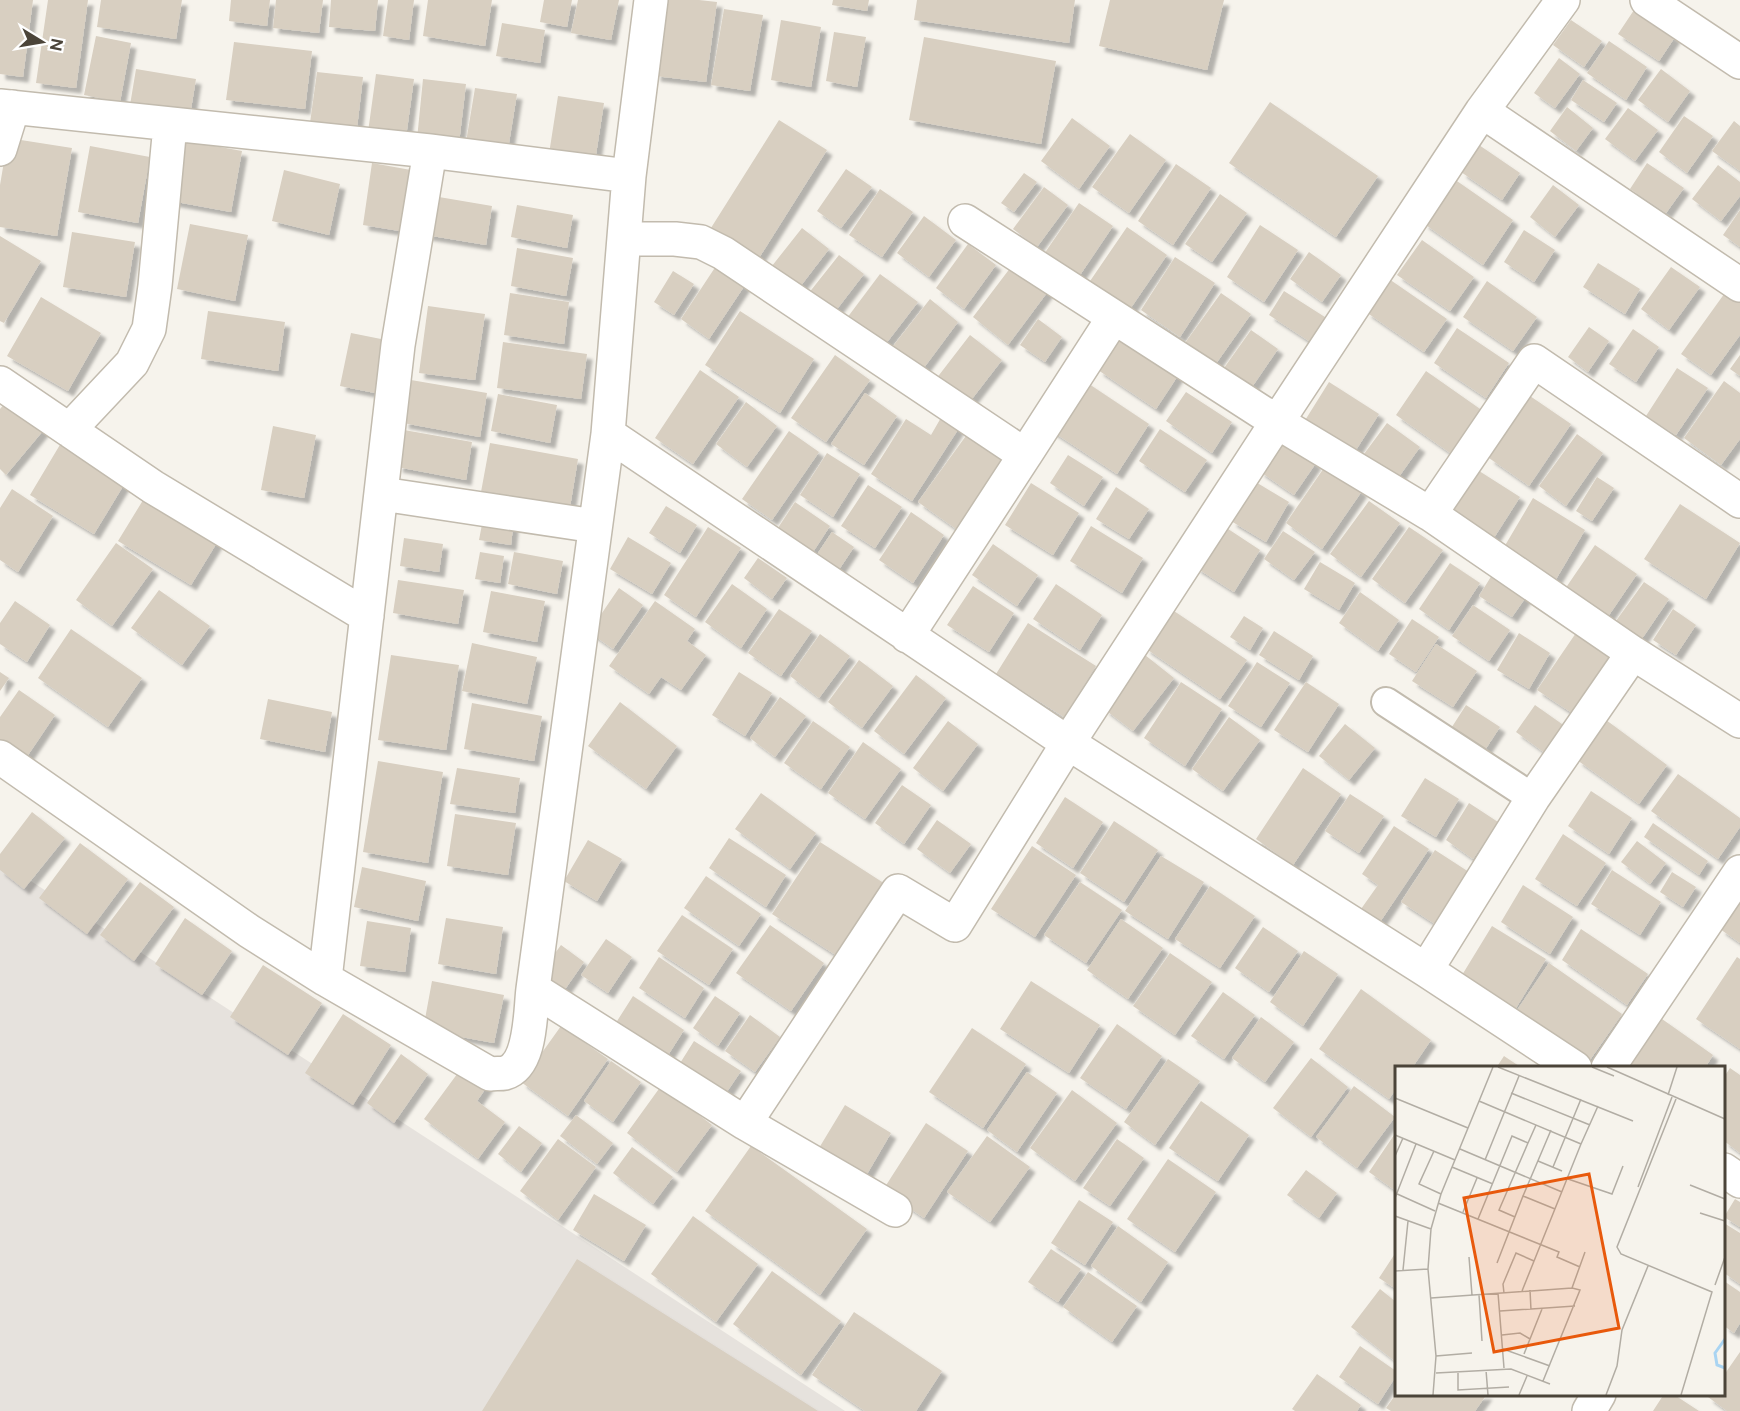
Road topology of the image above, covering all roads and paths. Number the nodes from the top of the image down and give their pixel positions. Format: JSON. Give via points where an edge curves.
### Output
{"nodes":[{"id":1,"x":651,"y":0,"type":"edge"},
{"id":2,"x":1563,"y":0,"type":"edge"},
{"id":3,"x":1647,"y":0,"type":"edge"},
{"id":4,"x":1740,"y":63,"type":"edge"},
{"id":5,"x":7,"y":107,"type":"edge"},
{"id":6,"x":1482,"y":111,"type":"junction"},
{"id":7,"x":170,"y":125,"type":"junction"},
{"id":8,"x":0,"y":148,"type":"edge"},
{"id":9,"x":430,"y":151,"type":"junction"},
{"id":10,"x":628,"y":176,"type":"junction"},
{"id":11,"x":965,"y":221,"type":"dead end"},
{"id":12,"x":624,"y":239,"type":"junction"},
{"id":13,"x":1740,"y":285,"type":"edge"},
{"id":14,"x":1114,"y":317,"type":"junction"},
{"id":15,"x":0,"y":383,"type":"edge"},
{"id":16,"x":1276,"y":422,"type":"junction"},
{"id":17,"x":69,"y":430,"type":"junction"},
{"id":18,"x":608,"y":434,"type":"junction"},
{"id":19,"x":1025,"y":455,"type":"junction"},
{"id":20,"x":382,"y":494,"type":"junction"},
{"id":21,"x":1740,"y":501,"type":"edge"},
{"id":22,"x":1430,"y":514,"type":"junction"},
{"id":23,"x":595,"y":526,"type":"junction"},
{"id":24,"x":367,"y":616,"type":"junction"},
{"id":25,"x":907,"y":636,"type":"junction"},
{"id":26,"x":1633,"y":653,"type":"junction"},
{"id":27,"x":1386,"y":702,"type":"dead end"},
{"id":28,"x":1740,"y":721,"type":"edge"},
{"id":29,"x":1068,"y":743,"type":"junction"},
{"id":30,"x":0,"y":757,"type":"edge"},
{"id":31,"x":1533,"y":798,"type":"junction"},
{"id":32,"x":1740,"y":872,"type":"edge"},
{"id":33,"x":1426,"y":970,"type":"junction"},
{"id":34,"x":325,"y":979,"type":"junction"},
{"id":35,"x":533,"y":989,"type":"junction"},
{"id":36,"x":1572,"y":1066,"type":"edge"},
{"id":37,"x":1609,"y":1066,"type":"edge"},
{"id":38,"x":745,"y":1124,"type":"junction"},
{"id":39,"x":895,"y":1210,"type":"dead end"},
{"id":40,"x":1598,"y":1396,"type":"edge"},
{"id":41,"x":1589,"y":1411,"type":"edge"}],
"edges":[{"from":1,"to":10,"type":"street"},
{"from":2,"to":6,"type":"street"},
{"from":3,"to":4,"type":"street"},
{"from":5,"to":7,"type":"street"},
{"from":5,"to":8,"type":"street"},
{"from":6,"to":13,"type":"street"},
{"from":6,"to":16,"type":"street"},
{"from":7,"to":9,"type":"street"},
{"from":7,"to":17,"type":"street","via":[[149,329],[132,363]]},
{"from":9,"to":10,"type":"street"},
{"from":9,"to":20,"type":"street","via":[[398,345]]},
{"from":10,"to":12,"type":"street"},
{"from":11,"to":14,"type":"street"},
{"from":12,"to":18,"type":"street"},
{"from":12,"to":19,"type":"street","via":[[701,242],[723,253]]},
{"from":14,"to":16,"type":"street"},
{"from":14,"to":19,"type":"street"},
{"from":15,"to":17,"type":"street"},
{"from":16,"to":22,"type":"street"},
{"from":16,"to":29,"type":"street"},
{"from":17,"to":24,"type":"street","via":[[153,487]]},
{"from":18,"to":23,"type":"street"},
{"from":18,"to":25,"type":"street"},
{"from":19,"to":25,"type":"street"},
{"from":20,"to":23,"type":"street"},
{"from":20,"to":24,"type":"street"},
{"from":21,"to":22,"type":"street","via":[[1534,361]]},
{"from":22,"to":26,"type":"street"},
{"from":23,"to":35,"type":"street"},
{"from":24,"to":34,"type":"street"},
{"from":25,"to":29,"type":"street"},
{"from":26,"to":28,"type":"street"},
{"from":26,"to":31,"type":"street"},
{"from":27,"to":31,"type":"lane"},
{"from":29,"to":33,"type":"street"},
{"from":29,"to":38,"type":"street","via":[[955,925],[898,891]]},
{"from":30,"to":34,"type":"street","via":[[249,931]]},
{"from":31,"to":33,"type":"street"},
{"from":32,"to":37,"type":"street"},
{"from":33,"to":36,"type":"street"},
{"from":34,"to":35,"type":"street","via":[[490,1074],[507,1072],[520,1061],[526,1048]]},
{"from":35,"to":38,"type":"street"},
{"from":38,"to":39,"type":"street"},
{"from":40,"to":41,"type":"street"}]}
